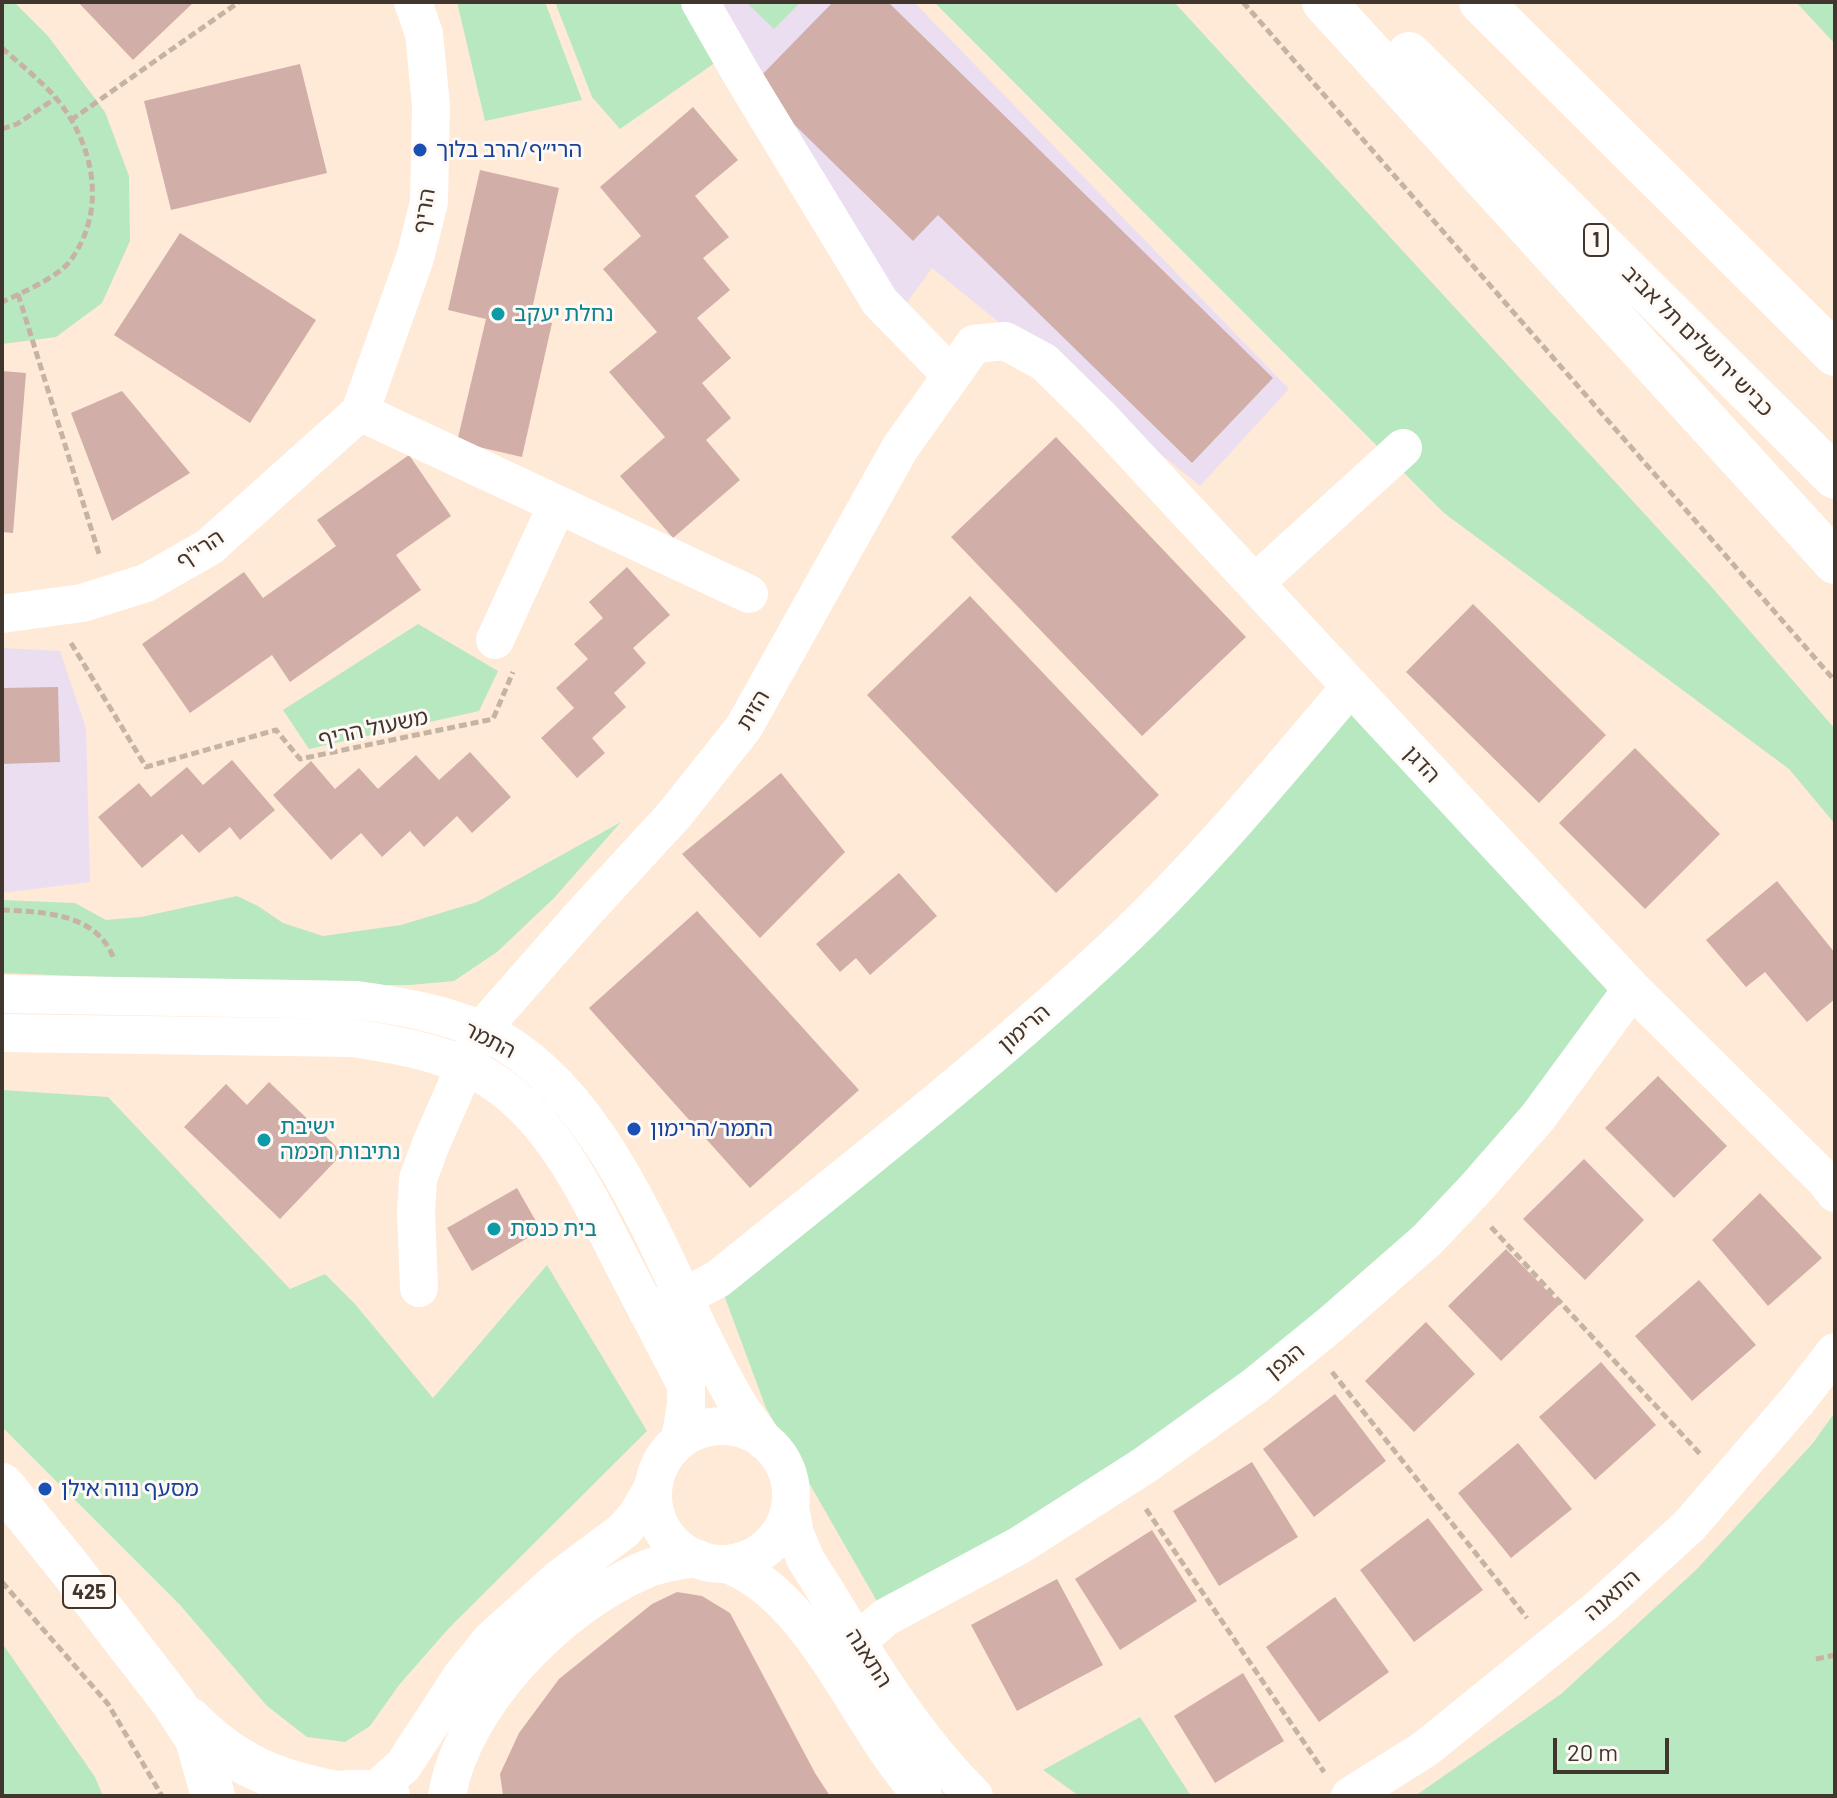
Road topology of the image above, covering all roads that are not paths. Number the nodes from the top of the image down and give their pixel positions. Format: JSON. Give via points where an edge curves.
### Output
{"nodes":[{"id":1,"x":413,"y":2,"type":"edge"},
{"id":2,"x":700,"y":2,"type":"edge"},
{"id":3,"x":1324,"y":2,"type":"edge"},
{"id":4,"x":1357,"y":2,"type":"edge"},
{"id":5,"x":1481,"y":2,"type":"edge"},
{"id":6,"x":1005,"y":341,"type":"joint"},
{"id":7,"x":1835,"y":354,"type":"edge"},
{"id":8,"x":951,"y":375,"type":"junction"},
{"id":9,"x":360,"y":412,"type":"junction"},
{"id":10,"x":1403,"y":448,"type":"dead end"},
{"id":11,"x":1835,"y":477,"type":"edge"},
{"id":12,"x":557,"y":505,"type":"junction"},
{"id":13,"x":1835,"y":562,"type":"edge"},
{"id":14,"x":1255,"y":583,"type":"junction"},
{"id":15,"x":749,"y":594,"type":"dead end"},
{"id":16,"x":2,"y":614,"type":"edge"},
{"id":17,"x":506,"y":650,"type":"road end"},
{"id":18,"x":1351,"y":686,"type":"junction"},
{"id":19,"x":1632,"y":989,"type":"junction"},
{"id":20,"x":2,"y":994,"type":"edge"},
{"id":21,"x":481,"y":1030,"type":"junction"},
{"id":22,"x":2,"y":1033,"type":"edge"},
{"id":23,"x":465,"y":1066,"type":"junction"},
{"id":24,"x":1835,"y":1193,"type":"edge"},
{"id":25,"x":419,"y":1288,"type":"dead end"},
{"id":26,"x":684,"y":1297,"type":"junction"},
{"id":27,"x":647,"y":1311,"type":"junction"},
{"id":28,"x":1835,"y":1352,"type":"edge"},
{"id":29,"x":680,"y":1440,"type":"junction"},
{"id":30,"x":764,"y":1441,"type":"junction"},
{"id":31,"x":2,"y":1485,"type":"edge"},
{"id":32,"x":652,"y":1489,"type":"junction"},
{"id":33,"x":790,"y":1507,"type":"junction"},
{"id":34,"x":712,"y":1561,"type":"junction"},
{"id":35,"x":858,"y":1641,"type":"junction"},
{"id":36,"x":173,"y":1702,"type":"junction"},
{"id":37,"x":1341,"y":1790,"type":"edge"},
{"id":38,"x":356,"y":1794,"type":"edge"},
{"id":39,"x":213,"y":1796,"type":"edge"},
{"id":40,"x":447,"y":1796,"type":"edge"},
{"id":41,"x":923,"y":1796,"type":"edge"},
{"id":42,"x":974,"y":1796,"type":"edge"}],
"edges":[{"from":1,"to":9,"type":"street","name":"הריף","via":[[424,34],[431,106],[429,202],[415,258]]},
{"from":2,"to":8,"type":"street","via":[[880,302]]},
{"from":3,"to":13,"type":"main road"},
{"from":4,"to":11,"type":"main road","name":"כביש ירושלים תל אביב","number":"1"},
{"from":5,"to":7,"type":"main road"},
{"from":6,"to":8,"type":"street","name":"הזית","via":[[974,344]]},
{"from":6,"to":14,"type":"street","name":"הדגן","via":[[1044,362]]},
{"from":8,"to":21,"type":"street","name":"הזית","via":[[900,448],[744,727],[675,814]]},
{"from":9,"to":12,"type":"street"},
{"from":9,"to":16,"type":"street","name":"הרי\"ף","via":[[209,547],[146,583],[82,603]]},
{"from":10,"to":14,"type":"street"},
{"from":12,"to":15,"type":"street"},
{"from":12,"to":17,"type":"street"},
{"from":14,"to":18,"type":"street","name":"הדגן"},
{"from":18,"to":19,"type":"street","name":"הדגן"},
{"from":18,"to":26,"type":"street","name":"הרימון","via":[[1231,827],[1099,963],[730,1270]]},
{"from":19,"to":24,"type":"street","name":"הדגן"},
{"from":19,"to":35,"type":"street","name":"הגפן","via":[[1538,1117],[1465,1199],[1427,1240],[1308,1342],[1125,1478],[1020,1545],[886,1617]]},
{"from":20,"to":21,"type":"street","name":"התמר","via":[[357,1000],[415,1009]]},
{"from":21,"to":23,"type":"street","name":"הזית"},
{"from":21,"to":26,"type":"street","name":"התמר","via":[[549,1077],[586,1120],[620,1172]]},
{"from":22,"to":23,"type":"street","name":"התמר","via":[[353,1038],[407,1046]]},
{"from":23,"to":25,"type":"street","name":"הזית","via":[[418,1179]]},
{"from":23,"to":27,"type":"street","name":"התמר","via":[[522,1105],[555,1143]]},
{"from":26,"to":27,"type":"street","name":"הרימון"},
{"from":26,"to":30,"type":"street","name":"התמר","via":[[736,1401]]},
{"from":27,"to":29,"type":"street","name":"התמר","via":[[686,1385]]},
{"from":28,"to":37,"type":"street","name":"התאנה","via":[[1689,1526],[1599,1608],[1425,1749]]},
{"from":29,"to":30,"type":"street","via":[[704,1428],[728,1426]]},
{"from":29,"to":32,"type":"street","via":[[658,1465]]},
{"from":30,"to":33,"type":"street","via":[[782,1460],[790,1483]]},
{"from":31,"to":36,"type":"main road","number":"425"},
{"from":32,"to":34,"type":"street","via":[[664,1534],[681,1551]]},
{"from":32,"to":38,"type":"street","via":[[623,1531],[491,1640],[403,1766]]},
{"from":33,"to":34,"type":"street","via":[[782,1529],[766,1548],[746,1560]]},
{"from":33,"to":35,"type":"street","name":"התאנה","via":[[806,1560]]},
{"from":34,"to":40,"type":"street","via":[[644,1570],[582,1606],[551,1632],[508,1676],[466,1735]]},
{"from":34,"to":41,"type":"street","name":"התאנה","via":[[747,1572],[774,1591]]},
{"from":35,"to":42,"type":"street","name":"התאנה","via":[[908,1720]]},
{"from":36,"to":38,"type":"main road","number":"425","via":[[212,1742],[238,1759],[290,1784]]},
{"from":36,"to":39,"type":"main road","number":"425","via":[[197,1739]]}]}
